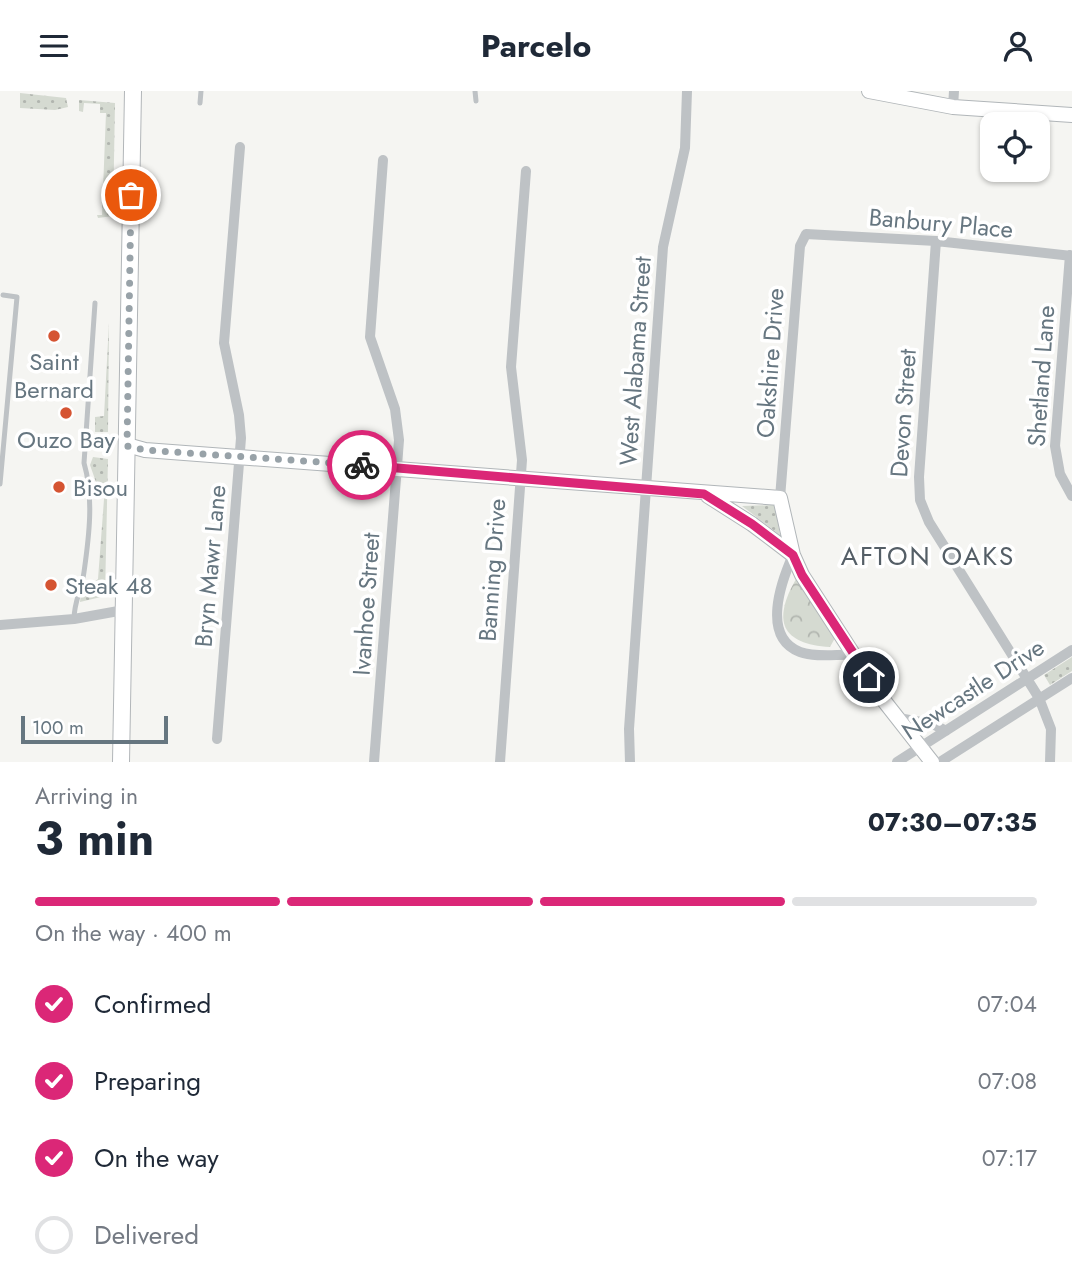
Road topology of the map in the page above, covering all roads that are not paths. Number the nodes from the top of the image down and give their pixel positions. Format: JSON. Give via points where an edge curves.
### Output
{"nodes":[{"id":1,"x":133,"y":91,"type":"edge"},
{"id":2,"x":201,"y":91,"type":"edge"},
{"id":3,"x":475,"y":91,"type":"edge"},
{"id":4,"x":687,"y":91,"type":"edge"},
{"id":5,"x":869,"y":91,"type":"edge"},
{"id":6,"x":954,"y":91,"type":"edge"},
{"id":7,"x":476,"y":101,"type":"dead end"},
{"id":8,"x":200,"y":103,"type":"dead end"},
{"id":9,"x":953,"y":107,"type":"junction"},
{"id":10,"x":1072,"y":115,"type":"edge"},
{"id":11,"x":240,"y":147,"type":"dead end"},
{"id":12,"x":383,"y":160,"type":"dead end"},
{"id":13,"x":526,"y":171,"type":"dead end"},
{"id":14,"x":806,"y":234,"type":"joint"},
{"id":15,"x":936,"y":241,"type":"junction"},
{"id":16,"x":1071,"y":256,"type":"edge"},
{"id":17,"x":3,"y":295,"type":"dead end"},
{"id":18,"x":95,"y":303,"type":"dead end"},
{"id":19,"x":3,"y":414,"type":"edge"},
{"id":20,"x":127,"y":446,"type":"junction"},
{"id":21,"x":240,"y":456,"type":"junction"},
{"id":22,"x":397,"y":468,"type":"junction"},
{"id":23,"x":520,"y":479,"type":"junction"},
{"id":24,"x":0,"y":484,"type":"edge"},
{"id":25,"x":647,"y":489,"type":"junction"},
{"id":26,"x":704,"y":494,"type":"junction"},
{"id":27,"x":1072,"y":496,"type":"edge"},
{"id":28,"x":780,"y":498,"type":"junction"},
{"id":29,"x":793,"y":555,"type":"junction"},
{"id":30,"x":124,"y":611,"type":"junction"},
{"id":31,"x":74,"y":619,"type":"junction"},
{"id":32,"x":0,"y":625,"type":"edge"},
{"id":33,"x":1072,"y":650,"type":"edge"},
{"id":34,"x":854,"y":655,"type":"junction"},
{"id":35,"x":1029,"y":678,"type":"junction"},
{"id":36,"x":1072,"y":678,"type":"edge"},
{"id":37,"x":1039,"y":698,"type":"junction"},
{"id":38,"x":898,"y":717,"type":"junction"},
{"id":39,"x":946,"y":731,"type":"junction"},
{"id":40,"x":217,"y":739,"type":"dead end"},
{"id":41,"x":922,"y":747,"type":"junction"},
{"id":42,"x":121,"y":762,"type":"edge"},
{"id":43,"x":374,"y":762,"type":"edge"},
{"id":44,"x":500,"y":762,"type":"edge"},
{"id":45,"x":630,"y":762,"type":"edge"},
{"id":46,"x":897,"y":762,"type":"edge"},
{"id":47,"x":932,"y":762,"type":"edge"},
{"id":48,"x":940,"y":762,"type":"edge"},
{"id":49,"x":1050,"y":762,"type":"edge"}],
"edges":[{"from":1,"to":20,"type":"main road"},
{"from":2,"to":8,"type":"lane"},
{"from":3,"to":7,"type":"lane"},
{"from":4,"to":25,"type":"street","name":"West Alabama Street","via":[[685,148],[663,247]]},
{"from":5,"to":9,"type":"street"},
{"from":6,"to":9,"type":"street"},
{"from":9,"to":10,"type":"street"},
{"from":11,"to":21,"type":"street","name":"Bryn Mawr Lane","via":[[224,343],[239,415]]},
{"from":12,"to":22,"type":"street","name":"Ivanhoe Street","via":[[370,337],[396,409]]},
{"from":13,"to":23,"type":"street","name":"Banning Drive","via":[[511,367],[522,446]]},
{"from":14,"to":15,"type":"street","name":"Banbury Place"},
{"from":14,"to":28,"type":"street","name":"Oakshire Drive","via":[[800,246]]},
{"from":15,"to":16,"type":"street","name":"Banbury Place"},
{"from":15,"to":35,"type":"street","name":"Devon Street","via":[[920,500],[929,522]]},
{"from":16,"to":27,"type":"street","name":"Shetland Lane","via":[[1055,454]]},
{"from":17,"to":19,"type":"lane","via":[[17,297]]},
{"from":18,"to":31,"type":"lane","via":[[84,463],[90,485],[84,574]]},
{"from":19,"to":24,"type":"lane"},
{"from":20,"to":21,"type":"street"},
{"from":20,"to":30,"type":"main road"},
{"from":21,"to":22,"type":"street"},
{"from":21,"to":40,"type":"street","name":"Bryn Mawr Lane"},
{"from":22,"to":23,"type":"street"},
{"from":22,"to":43,"type":"street","name":"Ivanhoe Street"},
{"from":23,"to":25,"type":"street"},
{"from":23,"to":44,"type":"street","name":"Banning Drive"},
{"from":25,"to":26,"type":"street"},
{"from":25,"to":45,"type":"street","name":"West Alabama Street"},
{"from":26,"to":28,"type":"street"},
{"from":26,"to":29,"type":"street"},
{"from":28,"to":29,"type":"street"},
{"from":29,"to":34,"type":"street"},
{"from":29,"to":34,"type":"street","via":[[779,599],[782,637],[799,652]]},
{"from":30,"to":31,"type":"street"},
{"from":30,"to":42,"type":"main road"},
{"from":31,"to":32,"type":"street"},
{"from":33,"to":35,"type":"street","name":"Newcastle Drive"},
{"from":34,"to":38,"type":"street"},
{"from":35,"to":37,"type":"street","name":"Devon Street"},
{"from":35,"to":39,"type":"street","name":"Newcastle Drive"},
{"from":36,"to":37,"type":"street","name":"Newcastle Drive"},
{"from":37,"to":48,"type":"street","name":"Newcastle Drive"},
{"from":37,"to":49,"type":"street","name":"Devon Street","via":[[1049,718]]},
{"from":38,"to":39,"type":"street"},
{"from":38,"to":41,"type":"street"},
{"from":39,"to":41,"type":"street","name":"Newcastle Drive"},
{"from":41,"to":46,"type":"street","name":"Newcastle Drive"},
{"from":41,"to":47,"type":"street"}]}
